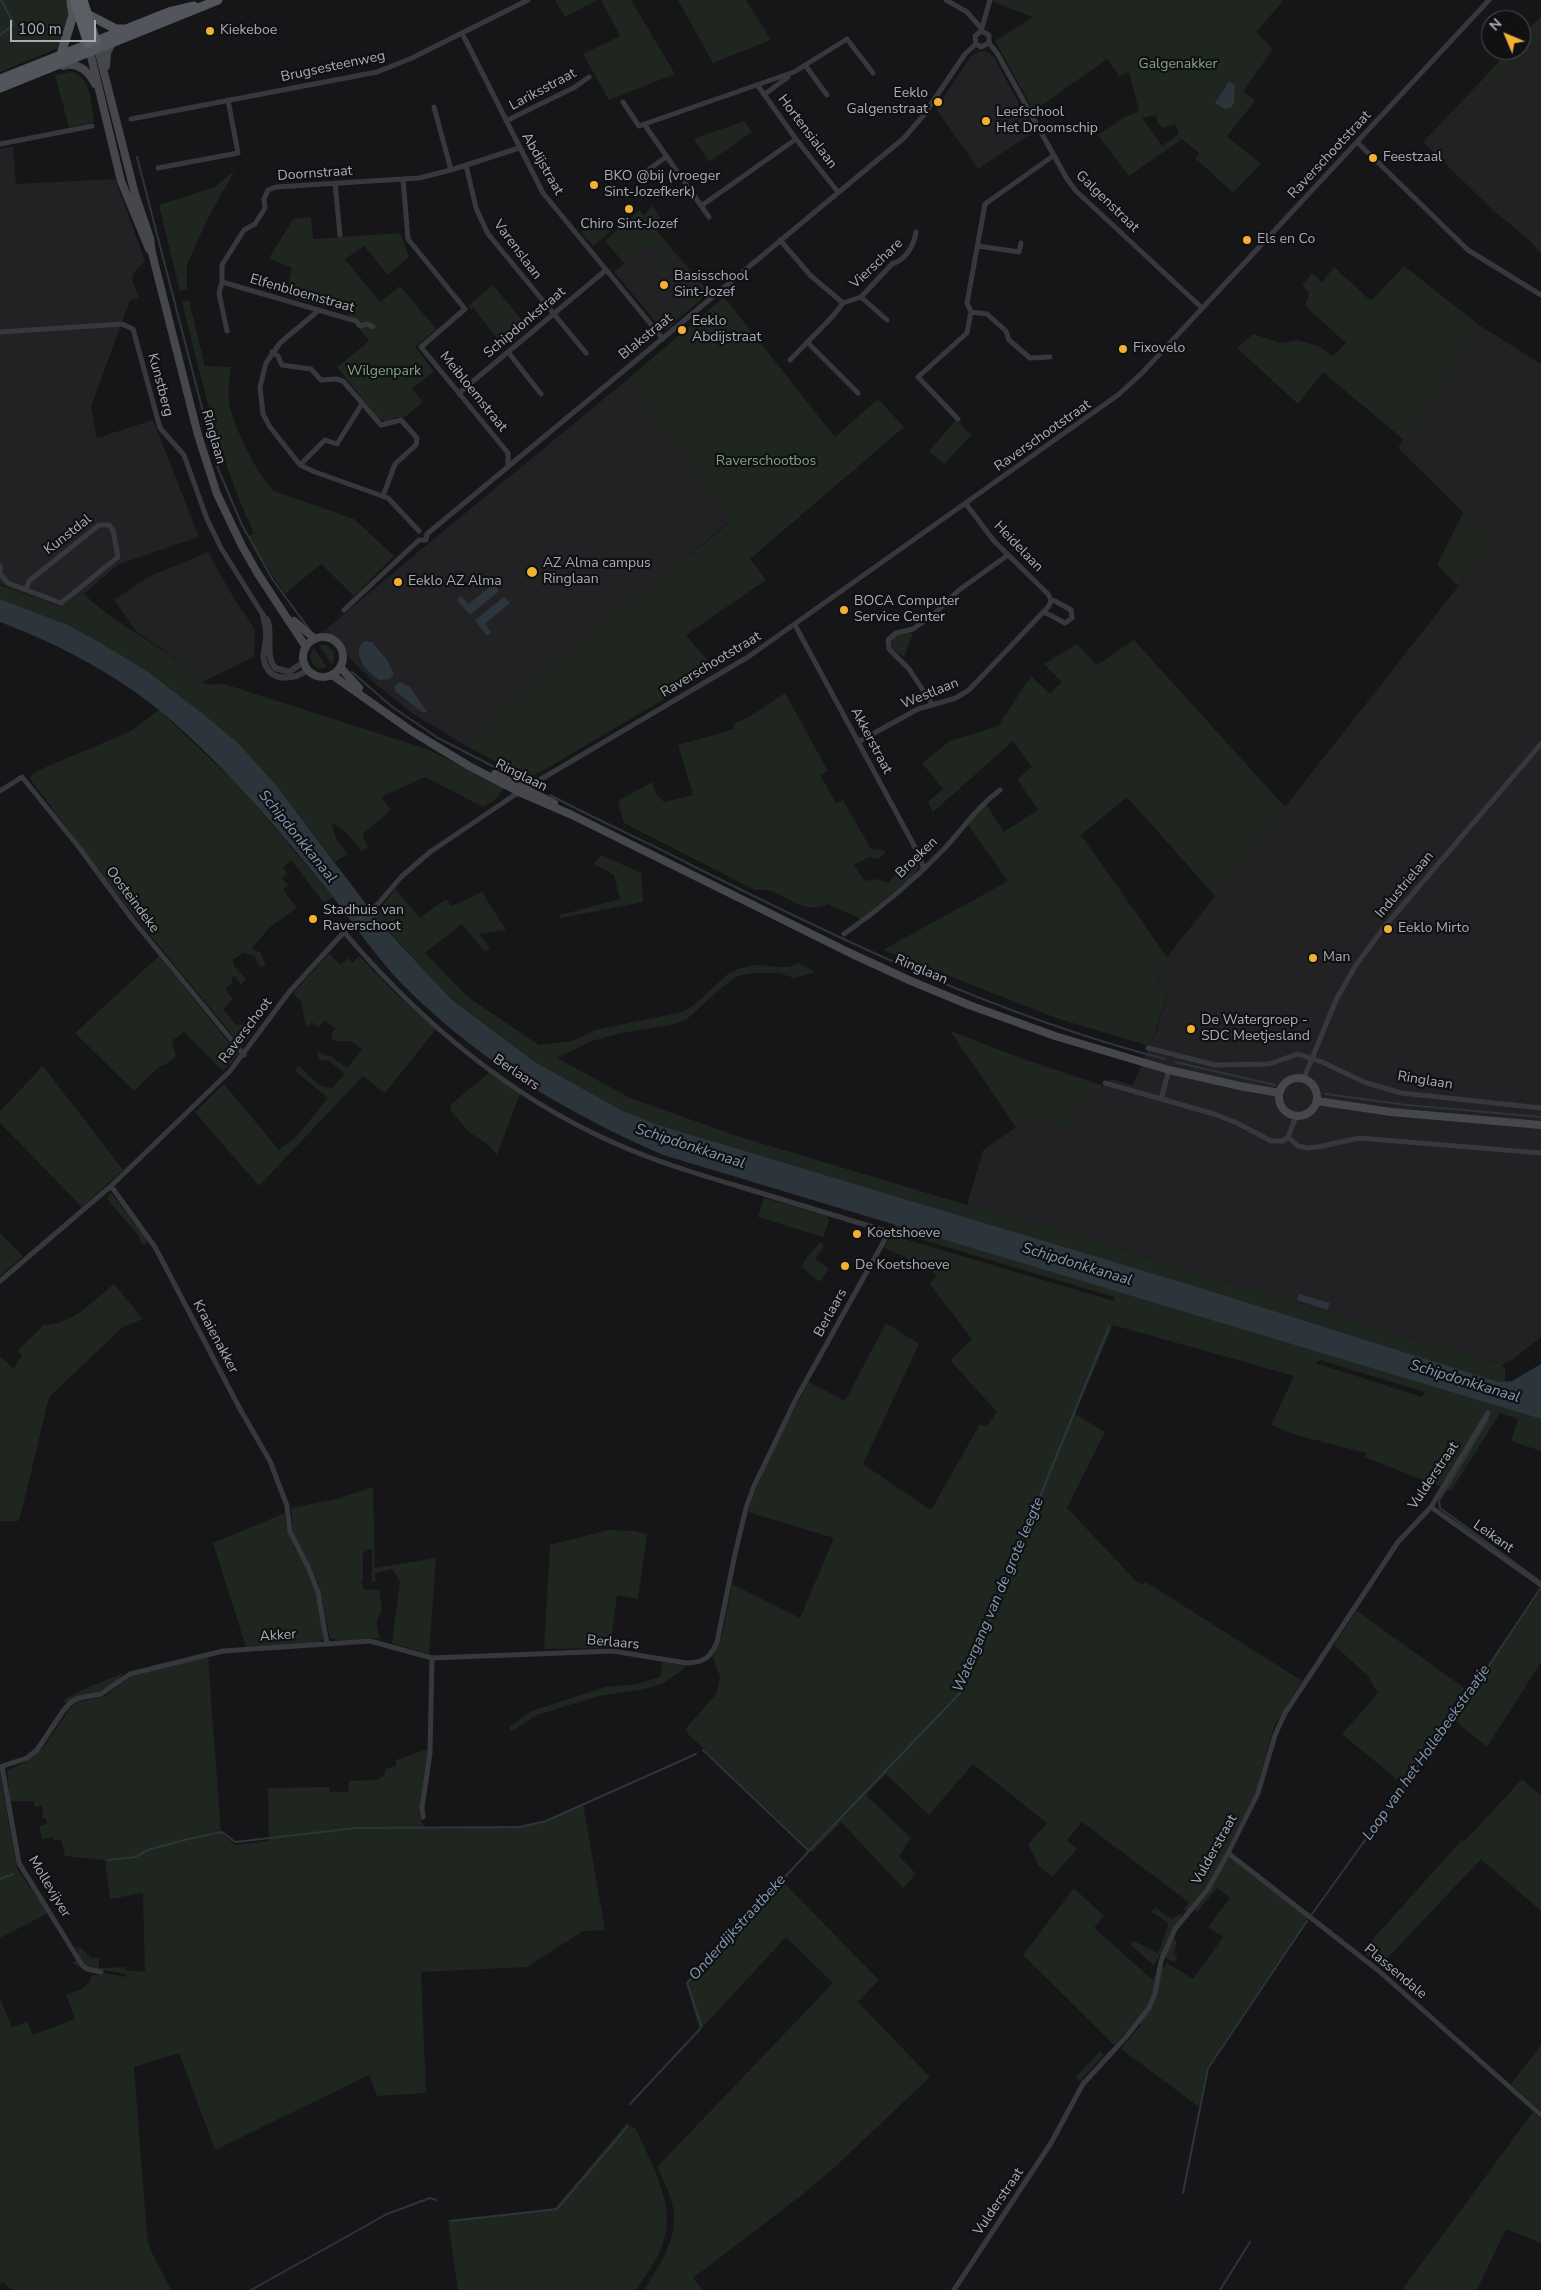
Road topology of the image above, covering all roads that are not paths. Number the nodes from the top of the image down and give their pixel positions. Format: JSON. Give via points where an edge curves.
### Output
{"nodes":[{"id":1,"x":72,"y":0,"type":"edge"},
{"id":2,"x":83,"y":0,"type":"edge"},
{"id":3,"x":218,"y":0,"type":"edge"},
{"id":4,"x":528,"y":0,"type":"edge"},
{"id":5,"x":946,"y":0,"type":"edge"},
{"id":6,"x":990,"y":0,"type":"edge"},
{"id":7,"x":1489,"y":0,"type":"edge"},
{"id":8,"x":199,"y":7,"type":"junction"},
{"id":9,"x":87,"y":14,"type":"junction"},
{"id":10,"x":126,"y":30,"type":"junction"},
{"id":11,"x":981,"y":30,"type":"junction"},
{"id":12,"x":462,"y":33,"type":"junction"},
{"id":13,"x":112,"y":43,"type":"junction"},
{"id":14,"x":989,"y":43,"type":"junction"},
{"id":15,"x":976,"y":44,"type":"junction"},
{"id":16,"x":93,"y":47,"type":"junction"},
{"id":17,"x":61,"y":54,"type":"junction"},
{"id":18,"x":805,"y":65,"type":"junction"},
{"id":19,"x":55,"y":66,"type":"junction"},
{"id":20,"x":794,"y":72,"type":"junction"},
{"id":21,"x":873,"y":73,"type":"dead end"},
{"id":22,"x":105,"y":75,"type":"junction"},
{"id":23,"x":589,"y":77,"type":"dead end"},
{"id":24,"x":0,"y":79,"type":"edge"},
{"id":25,"x":758,"y":86,"type":"junction"},
{"id":26,"x":0,"y":88,"type":"edge"},
{"id":27,"x":765,"y":94,"type":"junction"},
{"id":28,"x":100,"y":95,"type":"junction"},
{"id":29,"x":827,"y":95,"type":"dead end"},
{"id":30,"x":228,"y":100,"type":"junction"},
{"id":31,"x":623,"y":102,"type":"dead end"},
{"id":32,"x":434,"y":107,"type":"dead end"},
{"id":33,"x":131,"y":119,"type":"dead end"},
{"id":34,"x":506,"y":122,"type":"junction"},
{"id":35,"x":644,"y":124,"type":"junction"},
{"id":36,"x":92,"y":126,"type":"dead end"},
{"id":37,"x":796,"y":139,"type":"junction"},
{"id":38,"x":1357,"y":142,"type":"junction"},
{"id":39,"x":0,"y":144,"type":"edge"},
{"id":40,"x":519,"y":148,"type":"junction"},
{"id":41,"x":1053,"y":156,"type":"junction"},
{"id":42,"x":666,"y":157,"type":"junction"},
{"id":43,"x":466,"y":165,"type":"junction"},
{"id":44,"x":158,"y":168,"type":"dead end"},
{"id":45,"x":451,"y":170,"type":"junction"},
{"id":46,"x":642,"y":175,"type":"dead end"},
{"id":47,"x":403,"y":179,"type":"junction"},
{"id":48,"x":335,"y":183,"type":"junction"},
{"id":49,"x":838,"y":192,"type":"junction"},
{"id":50,"x":701,"y":206,"type":"junction"},
{"id":51,"x":708,"y":217,"type":"dead end"},
{"id":52,"x":916,"y":232,"type":"dead end"},
{"id":53,"x":340,"y":235,"type":"dead end"},
{"id":54,"x":780,"y":240,"type":"junction"},
{"id":55,"x":1021,"y":243,"type":"dead end"},
{"id":56,"x":978,"y":246,"type":"junction"},
{"id":57,"x":152,"y":253,"type":"junction"},
{"id":58,"x":606,"y":270,"type":"junction"},
{"id":59,"x":222,"y":282,"type":"junction"},
{"id":60,"x":1541,"y":296,"type":"edge"},
{"id":61,"x":861,"y":297,"type":"junction"},
{"id":62,"x":843,"y":304,"type":"junction"},
{"id":63,"x":1202,"y":308,"type":"junction"},
{"id":64,"x":319,"y":310,"type":"junction"},
{"id":65,"x":971,"y":312,"type":"junction"},
{"id":66,"x":553,"y":314,"type":"junction"},
{"id":67,"x":887,"y":320,"type":"dead end"},
{"id":68,"x":373,"y":327,"type":"dead end"},
{"id":69,"x":227,"y":331,"type":"dead end"},
{"id":70,"x":0,"y":332,"type":"edge"},
{"id":71,"x":663,"y":339,"type":"junction"},
{"id":72,"x":807,"y":342,"type":"junction"},
{"id":73,"x":272,"y":352,"type":"junction"},
{"id":74,"x":508,"y":352,"type":"junction"},
{"id":75,"x":586,"y":353,"type":"dead end"},
{"id":76,"x":1050,"y":357,"type":"dead end"},
{"id":77,"x":790,"y":360,"type":"dead end"},
{"id":78,"x":858,"y":392,"type":"dead end"},
{"id":79,"x":459,"y":393,"type":"junction"},
{"id":80,"x":541,"y":394,"type":"dead end"},
{"id":81,"x":362,"y":404,"type":"junction"},
{"id":82,"x":958,"y":419,"type":"dead end"},
{"id":83,"x":508,"y":452,"type":"junction"},
{"id":84,"x":521,"y":456,"type":"junction"},
{"id":85,"x":300,"y":464,"type":"junction"},
{"id":86,"x":508,"y":467,"type":"junction"},
{"id":87,"x":383,"y":496,"type":"junction"},
{"id":88,"x":966,"y":504,"type":"junction"},
{"id":89,"x":419,"y":531,"type":"junction"},
{"id":90,"x":427,"y":534,"type":"junction"},
{"id":91,"x":419,"y":540,"type":"junction"},
{"id":92,"x":1008,"y":555,"type":"junction"},
{"id":93,"x":0,"y":566,"type":"edge"},
{"id":94,"x":26,"y":589,"type":"junction"},
{"id":95,"x":1050,"y":603,"type":"junction"},
{"id":96,"x":344,"y":610,"type":"dead end"},
{"id":97,"x":1044,"y":612,"type":"junction"},
{"id":98,"x":285,"y":613,"type":"junction"},
{"id":99,"x":263,"y":615,"type":"junction"},
{"id":100,"x":795,"y":625,"type":"junction"},
{"id":101,"x":314,"y":639,"type":"junction"},
{"id":102,"x":306,"y":647,"type":"junction"},
{"id":103,"x":304,"y":662,"type":"junction"},
{"id":104,"x":340,"y":667,"type":"junction"},
{"id":105,"x":308,"y":670,"type":"junction"},
{"id":106,"x":332,"y":675,"type":"junction"},
{"id":107,"x":373,"y":702,"type":"junction"},
{"id":108,"x":932,"y":704,"type":"junction"},
{"id":109,"x":858,"y":742,"type":"junction"},
{"id":110,"x":1541,"y":744,"type":"edge"},
{"id":111,"x":459,"y":758,"type":"junction"},
{"id":112,"x":522,"y":790,"type":"junction"},
{"id":113,"x":1000,"y":790,"type":"dead end"},
{"id":114,"x":0,"y":791,"type":"edge"},
{"id":115,"x":572,"y":815,"type":"junction"},
{"id":116,"x":924,"y":869,"type":"junction"},
{"id":117,"x":374,"y":908,"type":"joint"},
{"id":118,"x":344,"y":932,"type":"junction"},
{"id":119,"x":844,"y":934,"type":"dead end"},
{"id":120,"x":1148,"y":1048,"type":"dead end"},
{"id":121,"x":244,"y":1055,"type":"junction"},
{"id":122,"x":1311,"y":1058,"type":"junction"},
{"id":123,"x":1168,"y":1070,"type":"junction"},
{"id":124,"x":1304,"y":1078,"type":"junction"},
{"id":125,"x":1105,"y":1083,"type":"dead end"},
{"id":126,"x":1279,"y":1093,"type":"junction"},
{"id":127,"x":1161,"y":1099,"type":"junction"},
{"id":128,"x":1317,"y":1101,"type":"junction"},
{"id":129,"x":1541,"y":1108,"type":"edge"},
{"id":130,"x":1296,"y":1116,"type":"junction"},
{"id":131,"x":1541,"y":1125,"type":"edge"},
{"id":132,"x":1288,"y":1137,"type":"junction"},
{"id":133,"x":1541,"y":1153,"type":"edge"},
{"id":134,"x":111,"y":1186,"type":"junction"},
{"id":135,"x":0,"y":1281,"type":"edge"},
{"id":136,"x":1488,"y":1414,"type":"dead end"},
{"id":137,"x":1431,"y":1507,"type":"junction"},
{"id":138,"x":1541,"y":1585,"type":"edge"},
{"id":139,"x":327,"y":1644,"type":"junction"},
{"id":140,"x":432,"y":1658,"type":"junction"},
{"id":141,"x":1,"y":1767,"type":"edge"},
{"id":142,"x":423,"y":1817,"type":"dead end"},
{"id":143,"x":1228,"y":1853,"type":"junction"},
{"id":144,"x":101,"y":1972,"type":"dead end"},
{"id":145,"x":1541,"y":2115,"type":"edge"},
{"id":146,"x":954,"y":2290,"type":"edge"}],
"edges":[{"from":1,"to":16,"type":"highway","name":"Ringlaan"},
{"from":1,"to":17,"type":"main road","via":[[73,15]]},
{"from":2,"to":9,"type":"highway","name":"Ringlaan"},
{"from":3,"to":8,"type":"main road"},
{"from":4,"to":12,"type":"street","name":"Brugsesteenweg"},
{"from":5,"to":11,"type":"street","via":[[967,12]]},
{"from":6,"to":11,"type":"street"},
{"from":7,"to":38,"type":"street","name":"Raverschootstraat"},
{"from":8,"to":10,"type":"main road","via":[[169,12]]},
{"from":8,"to":13,"type":"main road"},
{"from":9,"to":10,"type":"main road","via":[[116,29]]},
{"from":9,"to":16,"type":"highway","name":"Ringlaan"},
{"from":10,"to":16,"type":"main road"},
{"from":11,"to":14,"type":"street","via":[[989,35]]},
{"from":11,"to":15,"type":"street","via":[[974,36]]},
{"from":12,"to":30,"type":"street","name":"Brugsesteenweg","via":[[377,72]]},
{"from":12,"to":34,"type":"street","name":"Abdijstraat"},
{"from":13,"to":16,"type":"main road"},
{"from":13,"to":22,"type":"main road","via":[[105,60]]},
{"from":14,"to":15,"type":"street","via":[[981,47]]},
{"from":14,"to":41,"type":"street","name":"Galgenstraat","via":[[997,52]]},
{"from":15,"to":49,"type":"street","name":"Blakstraat","via":[[904,138]]},
{"from":16,"to":17,"type":"main road"},
{"from":16,"to":19,"type":"main road"},
{"from":16,"to":22,"type":"main road","name":"Ringlaan"},
{"from":16,"to":28,"type":"main road","name":"Ringlaan"},
{"from":17,"to":24,"type":"main road"},
{"from":18,"to":20,"type":"street"},
{"from":18,"to":21,"type":"street","via":[[847,39]]},
{"from":18,"to":29,"type":"street"},
{"from":19,"to":26,"type":"main road"},
{"from":19,"to":28,"type":"main road","via":[[72,64],[84,69]]},
{"from":20,"to":25,"type":"street"},
{"from":20,"to":27,"type":"street"},
{"from":22,"to":57,"type":"main road","name":"Ringlaan"},
{"from":23,"to":34,"type":"street","name":"Lariksstraat"},
{"from":25,"to":27,"type":"street","name":"Hortensialaan"},
{"from":25,"to":35,"type":"street"},
{"from":27,"to":37,"type":"street","name":"Hortensialaan"},
{"from":28,"to":57,"type":"main road","name":"Ringlaan","via":[[121,181]]},
{"from":30,"to":33,"type":"street","name":"Brugsesteenweg"},
{"from":30,"to":44,"type":"street","via":[[238,153]]},
{"from":31,"to":35,"type":"street","via":[[639,126]]},
{"from":32,"to":45,"type":"street"},
{"from":34,"to":40,"type":"street","name":"Abdijstraat"},
{"from":35,"to":42,"type":"street"},
{"from":36,"to":39,"type":"street"},
{"from":37,"to":49,"type":"street","name":"Hortensialaan"},
{"from":37,"to":50,"type":"street"},
{"from":38,"to":60,"type":"street","via":[[1468,250]]},
{"from":38,"to":63,"type":"street","name":"Raverschootstraat"},
{"from":40,"to":43,"type":"street","name":"Doornstraat"},
{"from":40,"to":58,"type":"street","name":"Abdijstraat","via":[[543,193]]},
{"from":41,"to":56,"type":"street","via":[[985,204]]},
{"from":41,"to":63,"type":"street","name":"Galgenstraat","via":[[1076,191]]},
{"from":42,"to":46,"type":"street"},
{"from":42,"to":50,"type":"street"},
{"from":43,"to":45,"type":"street","name":"Doornstraat"},
{"from":43,"to":66,"type":"street","name":"Varenslaan","via":[[476,208],[486,229]]},
{"from":45,"to":47,"type":"street","name":"Doornstraat"},
{"from":47,"to":48,"type":"street","name":"Doornstraat"},
{"from":47,"to":79,"type":"street","name":"Meibloemstraat","via":[[408,239],[465,309],[421,347]]},
{"from":48,"to":53,"type":"street"},
{"from":48,"to":59,"type":"street","name":"Doornstraat","via":[[268,190],[265,208],[255,224],[244,230],[222,265]]},
{"from":49,"to":54,"type":"street","name":"Blakstraat"},
{"from":50,"to":51,"type":"street"},
{"from":52,"to":61,"type":"street","name":"Vierschare","via":[[914,244]]},
{"from":54,"to":62,"type":"street","via":[[811,276]]},
{"from":54,"to":71,"type":"street","name":"Blakstraat"},
{"from":55,"to":56,"type":"street","via":[[1019,252]]},
{"from":56,"to":65,"type":"street","via":[[967,303]]},
{"from":57,"to":98,"type":"main road","name":"Ringlaan","via":[[198,435],[217,494],[242,546]]},
{"from":58,"to":66,"type":"street","name":"Schipdonkstraat"},
{"from":58,"to":71,"type":"street","name":"Abdijstraat"},
{"from":59,"to":64,"type":"street","name":"Elfenbloemstraat"},
{"from":59,"to":69,"type":"street","name":"Doornstraat","via":[[219,292]]},
{"from":61,"to":62,"type":"street","name":"Vierschare"},
{"from":61,"to":67,"type":"street"},
{"from":62,"to":72,"type":"street"},
{"from":63,"to":88,"type":"street","name":"Raverschootstraat","via":[[1118,395]]},
{"from":64,"to":68,"type":"street","name":"Elfenbloemstraat","via":[[356,321],[360,326],[367,324]]},
{"from":64,"to":73,"type":"street"},
{"from":65,"to":76,"type":"street","via":[[987,314],[1030,358]]},
{"from":65,"to":82,"type":"street","via":[[967,333],[918,377]]},
{"from":66,"to":74,"type":"street","name":"Schipdonkstraat"},
{"from":66,"to":75,"type":"street","name":"Varenslaan"},
{"from":70,"to":99,"type":"street","name":"Kunstberg","via":[[122,324],[132,329],[157,422],[167,439],[184,455],[207,520]]},
{"from":71,"to":84,"type":"street","name":"Blakstraat"},
{"from":72,"to":77,"type":"street"},
{"from":72,"to":78,"type":"street"},
{"from":73,"to":81,"type":"street","via":[[282,365],[311,369],[321,380],[343,381]]},
{"from":73,"to":85,"type":"street","via":[[260,387],[264,414]]},
{"from":74,"to":79,"type":"street","name":"Schipdonkstraat"},
{"from":74,"to":80,"type":"street"},
{"from":79,"to":83,"type":"street","name":"Meibloemstraat"},
{"from":81,"to":85,"type":"street","via":[[336,444],[325,440]]},
{"from":81,"to":87,"type":"street","via":[[381,425],[401,420],[417,438],[416,445],[394,464]]},
{"from":83,"to":84,"type":"street","name":"Meibloemstraat"},
{"from":83,"to":86,"type":"street","name":"Meibloemstraat"},
{"from":84,"to":86,"type":"street","name":"Blakstraat"},
{"from":85,"to":87,"type":"street"},
{"from":86,"to":90,"type":"street","name":"Blakstraat"},
{"from":87,"to":89,"type":"street","via":[[396,504]]},
{"from":88,"to":92,"type":"street","name":"Heidelaan"},
{"from":88,"to":100,"type":"street","name":"Raverschootstraat"},
{"from":89,"to":90,"type":"street"},
{"from":89,"to":91,"type":"street","via":[[416,536]]},
{"from":90,"to":91,"type":"street","via":[[426,540]]},
{"from":91,"to":96,"type":"street"},
{"from":92,"to":95,"type":"street","name":"Heidelaan","via":[[1048,594]]},
{"from":92,"to":108,"type":"street","via":[[913,629],[896,633],[888,640],[889,649],[909,669]]},
{"from":93,"to":94,"type":"street","name":"Kunstdal","via":[[3,579]]},
{"from":94,"to":94,"type":"street","name":"Kunstdal","via":[[56,602],[65,601],[118,558],[113,530],[109,525],[99,524],[29,581]]},
{"from":95,"to":97,"type":"street","name":"Westlaan"},
{"from":95,"to":97,"type":"street","via":[[1055,601],[1071,610],[1072,618],[1066,623]]},
{"from":97,"to":108,"type":"street","name":"Westlaan","via":[[969,690],[956,698]]},
{"from":98,"to":101,"type":"main road","name":"Ringlaan"},
{"from":98,"to":102,"type":"main road","name":"Ringlaan"},
{"from":99,"to":103,"type":"street","via":[[271,628],[269,655],[272,664],[280,671],[290,672]]},
{"from":99,"to":105,"type":"street","via":[[266,636],[263,656],[267,668],[277,676],[287,678]]},
{"from":100,"to":109,"type":"street","name":"Akkerstraat"},
{"from":100,"to":112,"type":"street","name":"Raverschootstraat","via":[[732,667]]},
{"from":101,"to":102,"type":"main road"},
{"from":101,"to":104,"type":"main road","via":[[329,638],[338,644],[343,655]]},
{"from":102,"to":103,"type":"main road"},
{"from":103,"to":105,"type":"main road"},
{"from":104,"to":106,"type":"main road"},
{"from":104,"to":107,"type":"main road","name":"Ringlaan"},
{"from":105,"to":106,"type":"main road","via":[[319,676]]},
{"from":106,"to":107,"type":"main road","name":"Ringlaan"},
{"from":107,"to":111,"type":"main road","name":"Ringlaan","via":[[413,732]]},
{"from":108,"to":109,"type":"street","name":"Westlaan"},
{"from":109,"to":116,"type":"street","name":"Akkerstraat"},
{"from":110,"to":122,"type":"street","name":"Industrielaan","via":[[1384,926],[1336,1000]]},
{"from":111,"to":112,"type":"main road","name":"Ringlaan","via":[[469,766]]},
{"from":111,"to":112,"type":"main road","name":"Ringlaan","via":[[515,783]]},
{"from":112,"to":115,"type":"main road","name":"Ringlaan"},
{"from":112,"to":115,"type":"main road","name":"Ringlaan","via":[[541,796]]},
{"from":112,"to":117,"type":"street","name":"Raverschootstraat","via":[[430,852],[401,877]]},
{"from":113,"to":116,"type":"street","name":"Broeken","via":[[986,800]]},
{"from":114,"to":121,"type":"street","name":"Oosteindeke","via":[[22,777],[132,919]]},
{"from":115,"to":123,"type":"main road","name":"Ringlaan","via":[[911,981],[1055,1036]]},
{"from":116,"to":119,"type":"street","name":"Broeken","via":[[876,912]]},
{"from":117,"to":118,"type":"street","name":"Raverschoot"},
{"from":118,"to":121,"type":"street","name":"Raverschoot","via":[[290,991]]},
{"from":118,"to":140,"type":"street","name":"Berlaars","via":[[406,1000],[454,1042],[501,1079],[552,1111],[612,1142],[666,1164],[889,1232],[798,1397],[754,1486],[739,1536],[717,1642],[706,1659],[686,1663],[612,1651]]},
{"from":120,"to":122,"type":"street","via":[[1215,1065],[1269,1064],[1298,1054]]},
{"from":121,"to":134,"type":"street","name":"Raverschoot"},
{"from":122,"to":124,"type":"street","name":"Industrielaan"},
{"from":122,"to":129,"type":"street","name":"Ringlaan","via":[[1357,1079],[1401,1093]]},
{"from":123,"to":126,"type":"main road","name":"Ringlaan"},
{"from":123,"to":127,"type":"street"},
{"from":124,"to":126,"type":"main road","via":[[1286,1082]]},
{"from":124,"to":128,"type":"main road","via":[[1314,1086]]},
{"from":125,"to":127,"type":"street"},
{"from":126,"to":130,"type":"main road","via":[[1283,1108]]},
{"from":127,"to":132,"type":"street","via":[[1229,1120],[1271,1141],[1283,1141]]},
{"from":128,"to":130,"type":"main road","via":[[1307,1114]]},
{"from":128,"to":131,"type":"main road","via":[[1391,1112]]},
{"from":130,"to":132,"type":"street"},
{"from":132,"to":133,"type":"street","via":[[1298,1146],[1307,1148],[1359,1138]]},
{"from":134,"to":135,"type":"street"},
{"from":134,"to":139,"type":"street","name":"Kraaienakker","via":[[156,1247],[270,1461],[287,1506],[290,1532],[318,1592]]},
{"from":136,"to":137,"type":"street","name":"Vulderstraat"},
{"from":137,"to":138,"type":"street","name":"Leikant"},
{"from":137,"to":143,"type":"street","name":"Vulderstraat","via":[[1398,1542],[1285,1713],[1274,1735],[1258,1793]]},
{"from":139,"to":140,"type":"street","name":"Akker","via":[[370,1640]]},
{"from":139,"to":141,"type":"street","name":"Akker","via":[[223,1650],[130,1674],[101,1694],[70,1703],[37,1750],[27,1758]]},
{"from":140,"to":142,"type":"street","via":[[430,1753]]},
{"from":141,"to":144,"type":"street","name":"Mollevijver","via":[[21,1868],[82,1965],[87,1970]]},
{"from":143,"to":145,"type":"street","name":"Plassendale","via":[[1379,1971]]},
{"from":143,"to":146,"type":"street","name":"Vulderstraat","via":[[1208,1889],[1175,1930],[1161,1960],[1149,2008],[1083,2084],[1051,2143]]}]}
